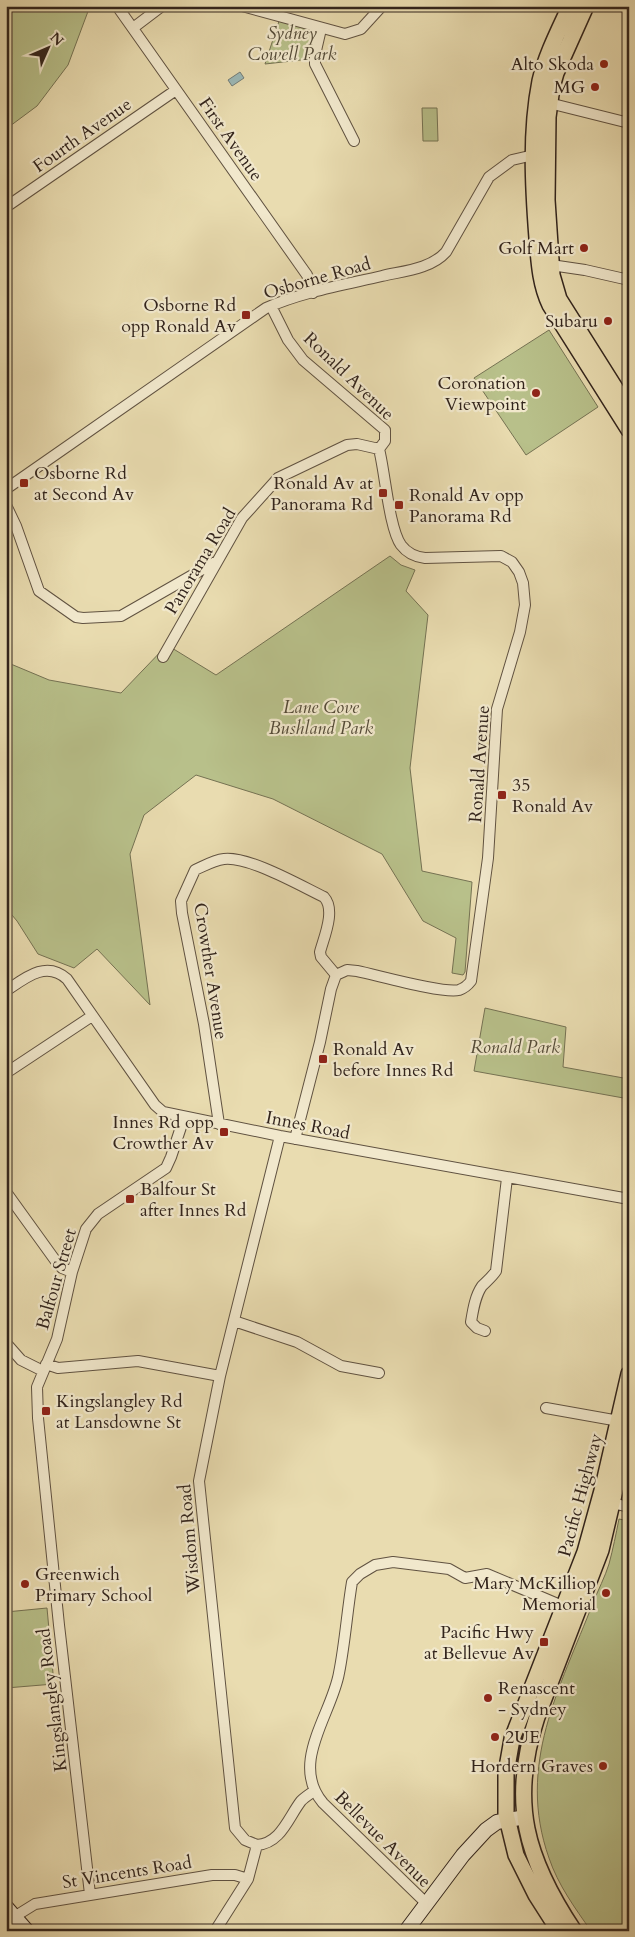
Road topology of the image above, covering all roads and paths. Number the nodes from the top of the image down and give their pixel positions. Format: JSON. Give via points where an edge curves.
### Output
{"nodes":[{"id":1,"x":117,"y":6,"type":"edge"},
{"id":2,"x":162,"y":6,"type":"edge"},
{"id":3,"x":242,"y":6,"type":"edge"},
{"id":4,"x":382,"y":6,"type":"edge"},
{"id":5,"x":570,"y":6,"type":"edge"},
{"id":6,"x":586,"y":6,"type":"edge"},
{"id":7,"x":132,"y":28,"type":"junction"},
{"id":8,"x":321,"y":29,"type":"junction"},
{"id":9,"x":176,"y":90,"type":"junction"},
{"id":10,"x":543,"y":101,"type":"junction"},
{"id":11,"x":629,"y":122,"type":"edge"},
{"id":12,"x":354,"y":141,"type":"dead end"},
{"id":13,"x":540,"y":153,"type":"junction"},
{"id":14,"x":6,"y":207,"type":"edge"},
{"id":15,"x":551,"y":264,"type":"junction"},
{"id":16,"x":629,"y":280,"type":"edge"},
{"id":17,"x":313,"y":293,"type":"junction"},
{"id":18,"x":271,"y":306,"type":"junction"},
{"id":19,"x":629,"y":410,"type":"edge"},
{"id":20,"x":629,"y":430,"type":"edge"},
{"id":21,"x":379,"y":449,"type":"junction"},
{"id":22,"x":6,"y":488,"type":"edge"},
{"id":23,"x":6,"y":504,"type":"edge"},
{"id":24,"x":218,"y":560,"type":"junction"},
{"id":25,"x":163,"y":657,"type":"dead end"},
{"id":26,"x":336,"y":975,"type":"junction"},
{"id":27,"x":6,"y":991,"type":"edge"},
{"id":28,"x":92,"y":1016,"type":"junction"},
{"id":29,"x":6,"y":1073,"type":"edge"},
{"id":30,"x":184,"y":1118,"type":"junction"},
{"id":31,"x":219,"y":1124,"type":"junction"},
{"id":32,"x":280,"y":1136,"type":"junction"},
{"id":33,"x":295,"y":1139,"type":"junction"},
{"id":34,"x":507,"y":1178,"type":"junction"},
{"id":35,"x":6,"y":1192,"type":"edge"},
{"id":36,"x":629,"y":1199,"type":"edge"},
{"id":37,"x":72,"y":1272,"type":"junction"},
{"id":38,"x":234,"y":1321,"type":"junction"},
{"id":39,"x":485,"y":1331,"type":"dead end"},
{"id":40,"x":6,"y":1343,"type":"edge"},
{"id":41,"x":45,"y":1367,"type":"junction"},
{"id":42,"x":379,"y":1373,"type":"dead end"},
{"id":43,"x":629,"y":1374,"type":"edge"},
{"id":44,"x":220,"y":1376,"type":"junction"},
{"id":45,"x":546,"y":1408,"type":"dead end"},
{"id":46,"x":624,"y":1426,"type":"edge"},
{"id":47,"x":605,"y":1502,"type":"junction"},
{"id":48,"x":629,"y":1507,"type":"edge"},
{"id":49,"x":564,"y":1607,"type":"junction"},
{"id":50,"x":314,"y":1791,"type":"junction"},
{"id":51,"x":525,"y":1817,"type":"junction"},
{"id":52,"x":507,"y":1819,"type":"junction"},
{"id":53,"x":257,"y":1845,"type":"junction"},
{"id":54,"x":248,"y":1879,"type":"junction"},
{"id":55,"x":90,"y":1894,"type":"junction"},
{"id":56,"x":427,"y":1904,"type":"junction"},
{"id":57,"x":10,"y":1912,"type":"edge"},
{"id":58,"x":27,"y":1931,"type":"edge"},
{"id":59,"x":215,"y":1931,"type":"edge"},
{"id":60,"x":406,"y":1931,"type":"edge"},
{"id":61,"x":559,"y":1931,"type":"edge"},
{"id":62,"x":574,"y":1931,"type":"edge"}],
"edges":[{"from":1,"to":7,"type":"street","name":"First Avenue"},
{"from":2,"to":7,"type":"street"},
{"from":3,"to":8,"type":"street"},
{"from":4,"to":8,"type":"street","via":[[357,32],[345,34]]},
{"from":5,"to":10,"type":"main road","via":[[545,65]]},
{"from":6,"to":10,"type":"main road"},
{"from":7,"to":9,"type":"street","name":"First Avenue"},
{"from":8,"to":12,"type":"street","via":[[315,64]]},
{"from":9,"to":14,"type":"street","name":"Fourth Avenue"},
{"from":9,"to":17,"type":"street","name":"First Avenue","via":[[307,275]]},
{"from":10,"to":11,"type":"street"},
{"from":10,"to":13,"type":"main road","via":[[534,116]]},
{"from":13,"to":15,"type":"main road"},
{"from":13,"to":17,"type":"street","name":"Osborne Road","via":[[512,160],[489,177],[439,259]]},
{"from":13,"to":20,"type":"main road","via":[[536,223],[544,292]]},
{"from":15,"to":16,"type":"street"},
{"from":15,"to":19,"type":"main road","via":[[559,299]]},
{"from":17,"to":18,"type":"street","name":"Osborne Road"},
{"from":18,"to":21,"type":"street","name":"Ronald Avenue","via":[[288,340],[303,360],[384,430],[385,441]]},
{"from":18,"to":22,"type":"street","name":"Osborne Road"},
{"from":21,"to":24,"type":"street","name":"Panorama Road","via":[[346,445],[278,478],[242,518]]},
{"from":21,"to":26,"type":"street","name":"Ronald Avenue","via":[[394,528],[405,550],[425,558],[501,556],[507,559],[521,578],[524,613],[497,709],[488,858],[471,980],[467,986],[454,990],[357,971],[347,970]]},
{"from":23,"to":24,"type":"street","via":[[39,591],[76,617],[121,616]]},
{"from":24,"to":25,"type":"street","name":"Panorama Road"},
{"from":26,"to":31,"type":"street","name":"Crowther Avenue","via":[[320,952],[330,910],[324,897],[258,866],[237,860],[223,859],[195,870],[181,901],[182,913]]},
{"from":26,"to":33,"type":"street"},
{"from":27,"to":28,"type":"street","name":"Innes Road","via":[[28,976],[51,970],[67,979]]},
{"from":28,"to":29,"type":"street"},
{"from":28,"to":30,"type":"street","name":"Innes Road","via":[[155,1106]]},
{"from":30,"to":31,"type":"street","name":"Innes Road"},
{"from":30,"to":37,"type":"street","name":"Balfour Street","via":[[166,1168],[90,1221]]},
{"from":31,"to":32,"type":"street","name":"Innes Road"},
{"from":32,"to":33,"type":"street","name":"Innes Road"},
{"from":32,"to":38,"type":"street","name":"Wisdom Road"},
{"from":33,"to":34,"type":"street","name":"Innes Road"},
{"from":34,"to":36,"type":"street","name":"Innes Road"},
{"from":34,"to":39,"type":"street","via":[[496,1271],[482,1286],[471,1322]]},
{"from":35,"to":37,"type":"street","via":[[55,1260]]},
{"from":37,"to":41,"type":"street","name":"Balfour Street","via":[[57,1338]]},
{"from":38,"to":42,"type":"street","via":[[297,1342],[341,1366]]},
{"from":38,"to":44,"type":"street","name":"Wisdom Road"},
{"from":40,"to":41,"type":"street","via":[[21,1360]]},
{"from":41,"to":44,"type":"street","via":[[138,1361]]},
{"from":41,"to":55,"type":"street","name":"Kingslangley Road","via":[[37,1393],[38,1418]]},
{"from":43,"to":46,"type":"main road","name":"Pacific Highway"},
{"from":44,"to":53,"type":"street","name":"Wisdom Road","via":[[199,1481],[235,1828],[245,1840]]},
{"from":45,"to":46,"type":"street"},
{"from":46,"to":47,"type":"main road","name":"Pacific Highway"},
{"from":47,"to":48,"type":"street"},
{"from":47,"to":49,"type":"main road","name":"Pacific Highway"},
{"from":47,"to":51,"type":"main road","name":"Pacific Highway","via":[[598,1559],[529,1742],[524,1774]]},
{"from":49,"to":50,"type":"street","name":"Bellevue Avenue","via":[[487,1574],[466,1578],[449,1569],[393,1562],[375,1565],[360,1574],[352,1582],[339,1674],[310,1758],[309,1774]]},
{"from":49,"to":52,"type":"main road","name":"Pacific Highway","via":[[512,1738],[506,1773]]},
{"from":50,"to":53,"type":"street","via":[[302,1801],[275,1839]]},
{"from":50,"to":56,"type":"street","name":"Bellevue Avenue"},
{"from":51,"to":52,"type":"main road"},
{"from":51,"to":62,"type":"main road","name":"Pacific Highway","via":[[529,1842],[541,1875]]},
{"from":52,"to":56,"type":"main road","via":[[486,1830]]},
{"from":52,"to":61,"type":"main road","name":"Pacific Highway","via":[[524,1872]]},
{"from":53,"to":54,"type":"street"},
{"from":54,"to":55,"type":"street","name":"St Vincents Road","via":[[224,1873]]},
{"from":54,"to":59,"type":"street"},
{"from":55,"to":57,"type":"street","name":"St Vincents Road"},
{"from":56,"to":60,"type":"main road"},
{"from":57,"to":58,"type":"main road"}]}
